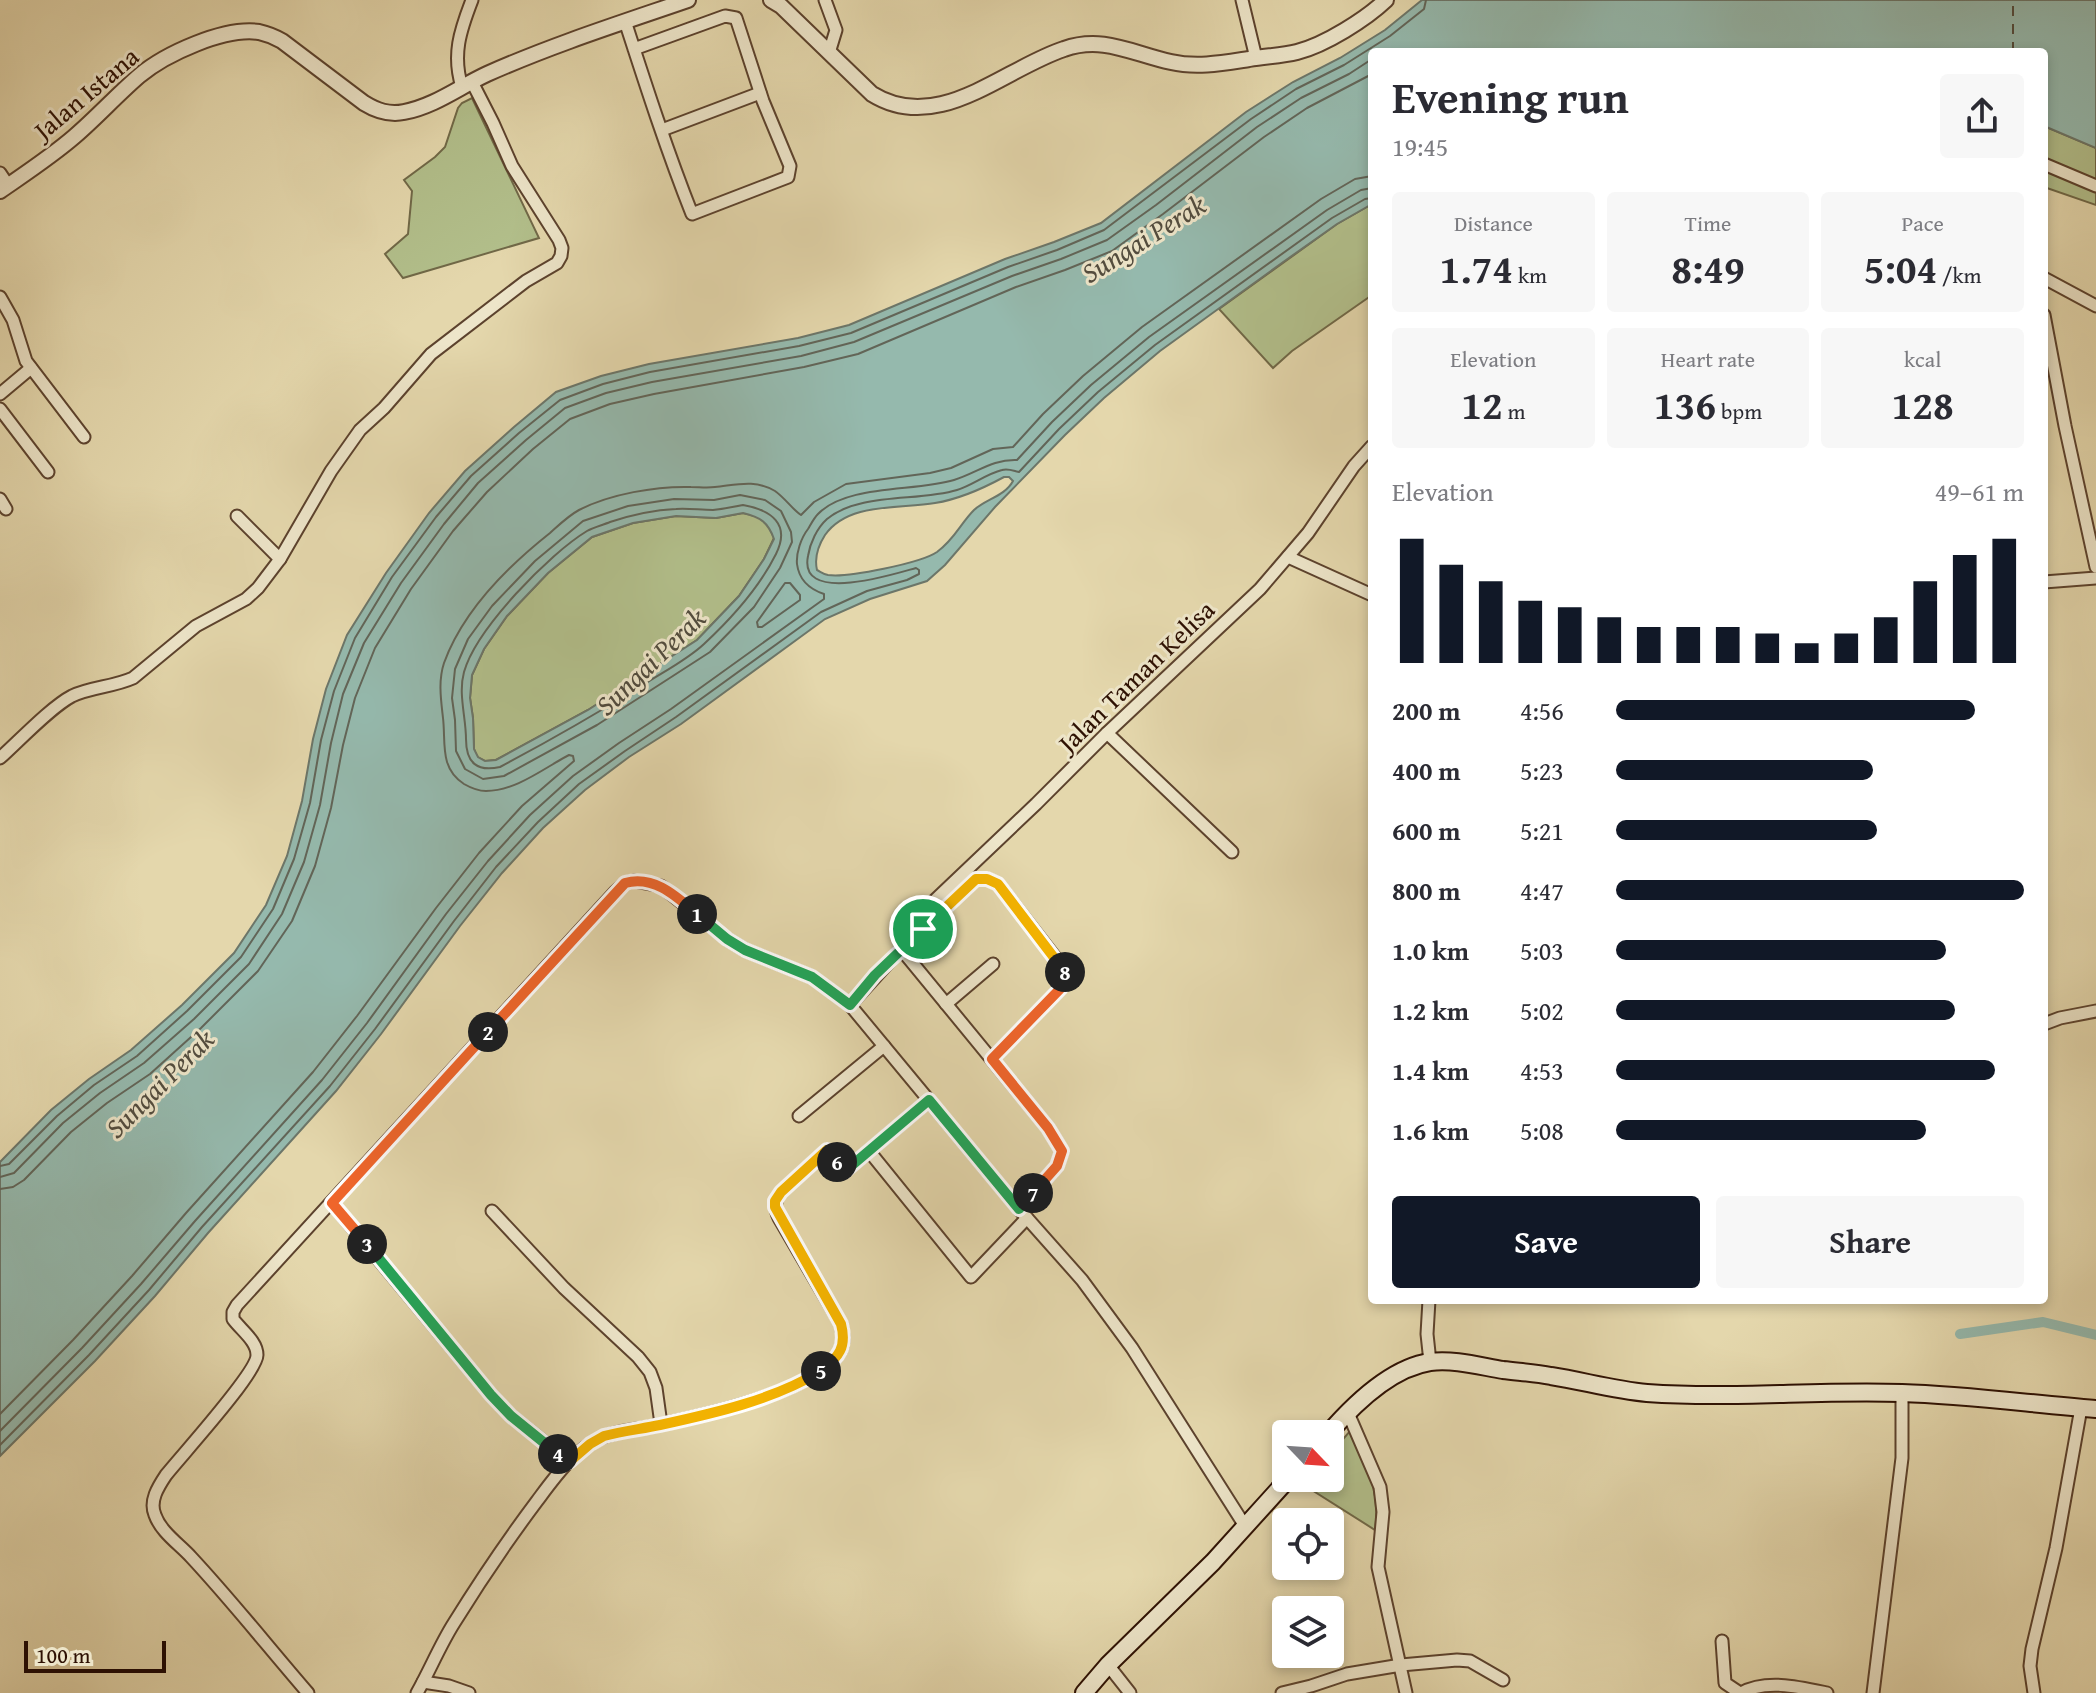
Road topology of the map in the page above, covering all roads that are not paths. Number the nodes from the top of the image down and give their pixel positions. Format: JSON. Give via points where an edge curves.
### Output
{"nodes":[{"id":1,"x":472,"y":0,"type":"edge"},
{"id":2,"x":688,"y":0,"type":"edge"},
{"id":3,"x":771,"y":0,"type":"edge"},
{"id":4,"x":825,"y":0,"type":"edge"},
{"id":5,"x":1242,"y":0,"type":"edge"},
{"id":6,"x":1386,"y":0,"type":"edge"},
{"id":7,"x":625,"y":21,"type":"junction"},
{"id":8,"x":634,"y":49,"type":"junction"},
{"id":9,"x":829,"y":53,"type":"junction"},
{"id":10,"x":1256,"y":58,"type":"junction"},
{"id":11,"x":467,"y":85,"type":"junction"},
{"id":12,"x":760,"y":93,"type":"junction"},
{"id":13,"x":662,"y":130,"type":"junction"},
{"id":14,"x":2048,"y":166,"type":"edge"},
{"id":15,"x":3,"y":183,"type":"edge"},
{"id":16,"x":2096,"y":186,"type":"edge"},
{"id":17,"x":2048,"y":280,"type":"edge"},
{"id":18,"x":0,"y":297,"type":"edge"},
{"id":19,"x":2096,"y":306,"type":"edge"},
{"id":20,"x":2048,"y":336,"type":"edge"},
{"id":21,"x":31,"y":368,"type":"junction"},
{"id":22,"x":0,"y":394,"type":"edge"},
{"id":23,"x":0,"y":409,"type":"edge"},
{"id":24,"x":84,"y":437,"type":"dead end"},
{"id":25,"x":1368,"y":450,"type":"edge"},
{"id":26,"x":48,"y":472,"type":"dead end"},
{"id":27,"x":237,"y":516,"type":"dead end"},
{"id":28,"x":1288,"y":557,"type":"junction"},
{"id":29,"x":280,"y":559,"type":"junction"},
{"id":30,"x":2096,"y":567,"type":"edge"},
{"id":31,"x":2096,"y":578,"type":"edge"},
{"id":32,"x":2048,"y":582,"type":"edge"},
{"id":33,"x":1368,"y":593,"type":"edge"},
{"id":34,"x":1107,"y":733,"type":"junction"},
{"id":35,"x":0,"y":758,"type":"edge"},
{"id":36,"x":1232,"y":852,"type":"dead end"},
{"id":37,"x":923,"y":929,"type":"junction"},
{"id":38,"x":901,"y":949,"type":"junction"},
{"id":39,"x":993,"y":964,"type":"dead end"},
{"id":40,"x":946,"y":1004,"type":"junction"},
{"id":41,"x":850,"y":1005,"type":"junction"},
{"id":42,"x":2096,"y":1011,"type":"edge"},
{"id":43,"x":2048,"y":1022,"type":"edge"},
{"id":44,"x":884,"y":1046,"type":"junction"},
{"id":45,"x":992,"y":1059,"type":"junction"},
{"id":46,"x":929,"y":1100,"type":"junction"},
{"id":47,"x":799,"y":1116,"type":"dead end"},
{"id":48,"x":869,"y":1151,"type":"junction"},
{"id":49,"x":332,"y":1203,"type":"junction"},
{"id":50,"x":492,"y":1211,"type":"dead end"},
{"id":51,"x":1023,"y":1213,"type":"junction"},
{"id":52,"x":1429,"y":1304,"type":"edge"},
{"id":53,"x":1430,"y":1362,"type":"junction"},
{"id":54,"x":1902,"y":1393,"type":"junction"},
{"id":55,"x":2089,"y":1409,"type":"edge"},
{"id":56,"x":1348,"y":1413,"type":"junction"},
{"id":57,"x":1341,"y":1420,"type":"edge"},
{"id":58,"x":661,"y":1424,"type":"junction"},
{"id":59,"x":569,"y":1462,"type":"junction"},
{"id":60,"x":1276,"y":1492,"type":"edge"},
{"id":61,"x":1245,"y":1526,"type":"junction"},
{"id":62,"x":1722,"y":1641,"type":"dead end"},
{"id":63,"x":1108,"y":1665,"type":"junction"},
{"id":64,"x":1401,"y":1665,"type":"junction"},
{"id":65,"x":1503,"y":1680,"type":"dead end"},
{"id":66,"x":420,"y":1688,"type":"edge"},
{"id":67,"x":308,"y":1693,"type":"edge"},
{"id":68,"x":469,"y":1693,"type":"edge"},
{"id":69,"x":1084,"y":1693,"type":"edge"},
{"id":70,"x":1130,"y":1693,"type":"edge"},
{"id":71,"x":1282,"y":1693,"type":"edge"},
{"id":72,"x":1406,"y":1693,"type":"edge"},
{"id":73,"x":1740,"y":1693,"type":"edge"},
{"id":74,"x":1827,"y":1693,"type":"edge"},
{"id":75,"x":1873,"y":1693,"type":"edge"},
{"id":76,"x":2034,"y":1693,"type":"edge"}],
"edges":[{"from":1,"to":11,"type":"street","via":[[456,59]]},
{"from":2,"to":7,"type":"street","name":"Jalan Istana"},
{"from":3,"to":9,"type":"street"},
{"from":4,"to":9,"type":"street","via":[[836,30]]},
{"from":5,"to":10,"type":"street"},
{"from":6,"to":10,"type":"street","via":[[1349,28],[1301,51]]},
{"from":7,"to":8,"type":"street"},
{"from":7,"to":11,"type":"street","name":"Jalan Istana"},
{"from":8,"to":12,"type":"street","via":[[725,16],[736,18]]},
{"from":8,"to":13,"type":"street"},
{"from":9,"to":10,"type":"street","via":[[872,94],[909,108],[966,96],[1083,44],[1099,43],[1192,65]]},
{"from":11,"to":15,"type":"street","name":"Jalan Istana","via":[[406,112],[377,111],[282,41],[258,32],[229,34],[170,56],[141,75],[69,141]]},
{"from":11,"to":29,"type":"street","via":[[559,240],[561,256],[417,368],[360,430]]},
{"from":12,"to":13,"type":"street"},
{"from":12,"to":13,"type":"street","via":[[790,166],[788,177],[706,209],[692,214]]},
{"from":14,"to":16,"type":"street"},
{"from":17,"to":19,"type":"street"},
{"from":18,"to":21,"type":"street"},
{"from":20,"to":30,"type":"street"},
{"from":21,"to":22,"type":"street"},
{"from":21,"to":24,"type":"street"},
{"from":23,"to":26,"type":"street"},
{"from":25,"to":28,"type":"street","name":"Jalan Taman Kelisa"},
{"from":27,"to":29,"type":"street"},
{"from":28,"to":33,"type":"street"},
{"from":28,"to":34,"type":"street","name":"Jalan Taman Kelisa"},
{"from":29,"to":35,"type":"street","via":[[246,599],[196,626],[133,678],[73,696]]},
{"from":31,"to":32,"type":"street"},
{"from":34,"to":36,"type":"street"},
{"from":34,"to":37,"type":"street","name":"Jalan Taman Kelisa","via":[[934,901]]},
{"from":37,"to":38,"type":"street"},
{"from":37,"to":45,"type":"street","via":[[976,879],[987,879],[998,884],[1065,970],[1060,989]]},
{"from":38,"to":40,"type":"street"},
{"from":38,"to":41,"type":"street"},
{"from":39,"to":40,"type":"street"},
{"from":40,"to":45,"type":"street"},
{"from":41,"to":44,"type":"street"},
{"from":41,"to":49,"type":"street","via":[[812,977],[727,939],[661,886],[625,883]]},
{"from":42,"to":43,"type":"street"},
{"from":44,"to":46,"type":"street"},
{"from":44,"to":47,"type":"street"},
{"from":45,"to":51,"type":"street","via":[[1062,1151]]},
{"from":46,"to":48,"type":"street"},
{"from":46,"to":51,"type":"street"},
{"from":48,"to":51,"type":"street","via":[[971,1277]]},
{"from":48,"to":58,"type":"street","via":[[844,1172],[827,1150],[775,1201],[779,1218],[841,1324],[844,1337],[838,1355],[819,1373],[788,1388]]},
{"from":49,"to":59,"type":"street","via":[[491,1395]]},
{"from":49,"to":67,"type":"street","via":[[237,1305],[233,1319],[255,1344],[257,1360],[166,1475],[153,1501],[153,1512],[167,1534]]},
{"from":50,"to":58,"type":"street","via":[[650,1372]]},
{"from":51,"to":61,"type":"street","via":[[1132,1348]]},
{"from":52,"to":53,"type":"street"},
{"from":53,"to":54,"type":"main road","via":[[1468,1363],[1647,1393]]},
{"from":53,"to":56,"type":"main road","via":[[1393,1376]]},
{"from":54,"to":55,"type":"main road"},
{"from":54,"to":75,"type":"street","via":[[1902,1458]]},
{"from":55,"to":76,"type":"street","via":[[2032,1649]]},
{"from":56,"to":57,"type":"main road"},
{"from":56,"to":64,"type":"street","via":[[1380,1487],[1378,1567]]},
{"from":58,"to":59,"type":"street","via":[[604,1436]]},
{"from":59,"to":66,"type":"street","via":[[507,1541],[452,1625]]},
{"from":60,"to":61,"type":"main road"},
{"from":61,"to":63,"type":"main road"},
{"from":62,"to":73,"type":"street","via":[[1725,1683]]},
{"from":63,"to":69,"type":"main road"},
{"from":63,"to":70,"type":"street"},
{"from":64,"to":65,"type":"street","via":[[1470,1661]]},
{"from":64,"to":71,"type":"street"},
{"from":64,"to":72,"type":"street"},
{"from":66,"to":68,"type":"street","via":[[449,1686]]},
{"from":73,"to":74,"type":"street","via":[[1768,1686]]}]}
